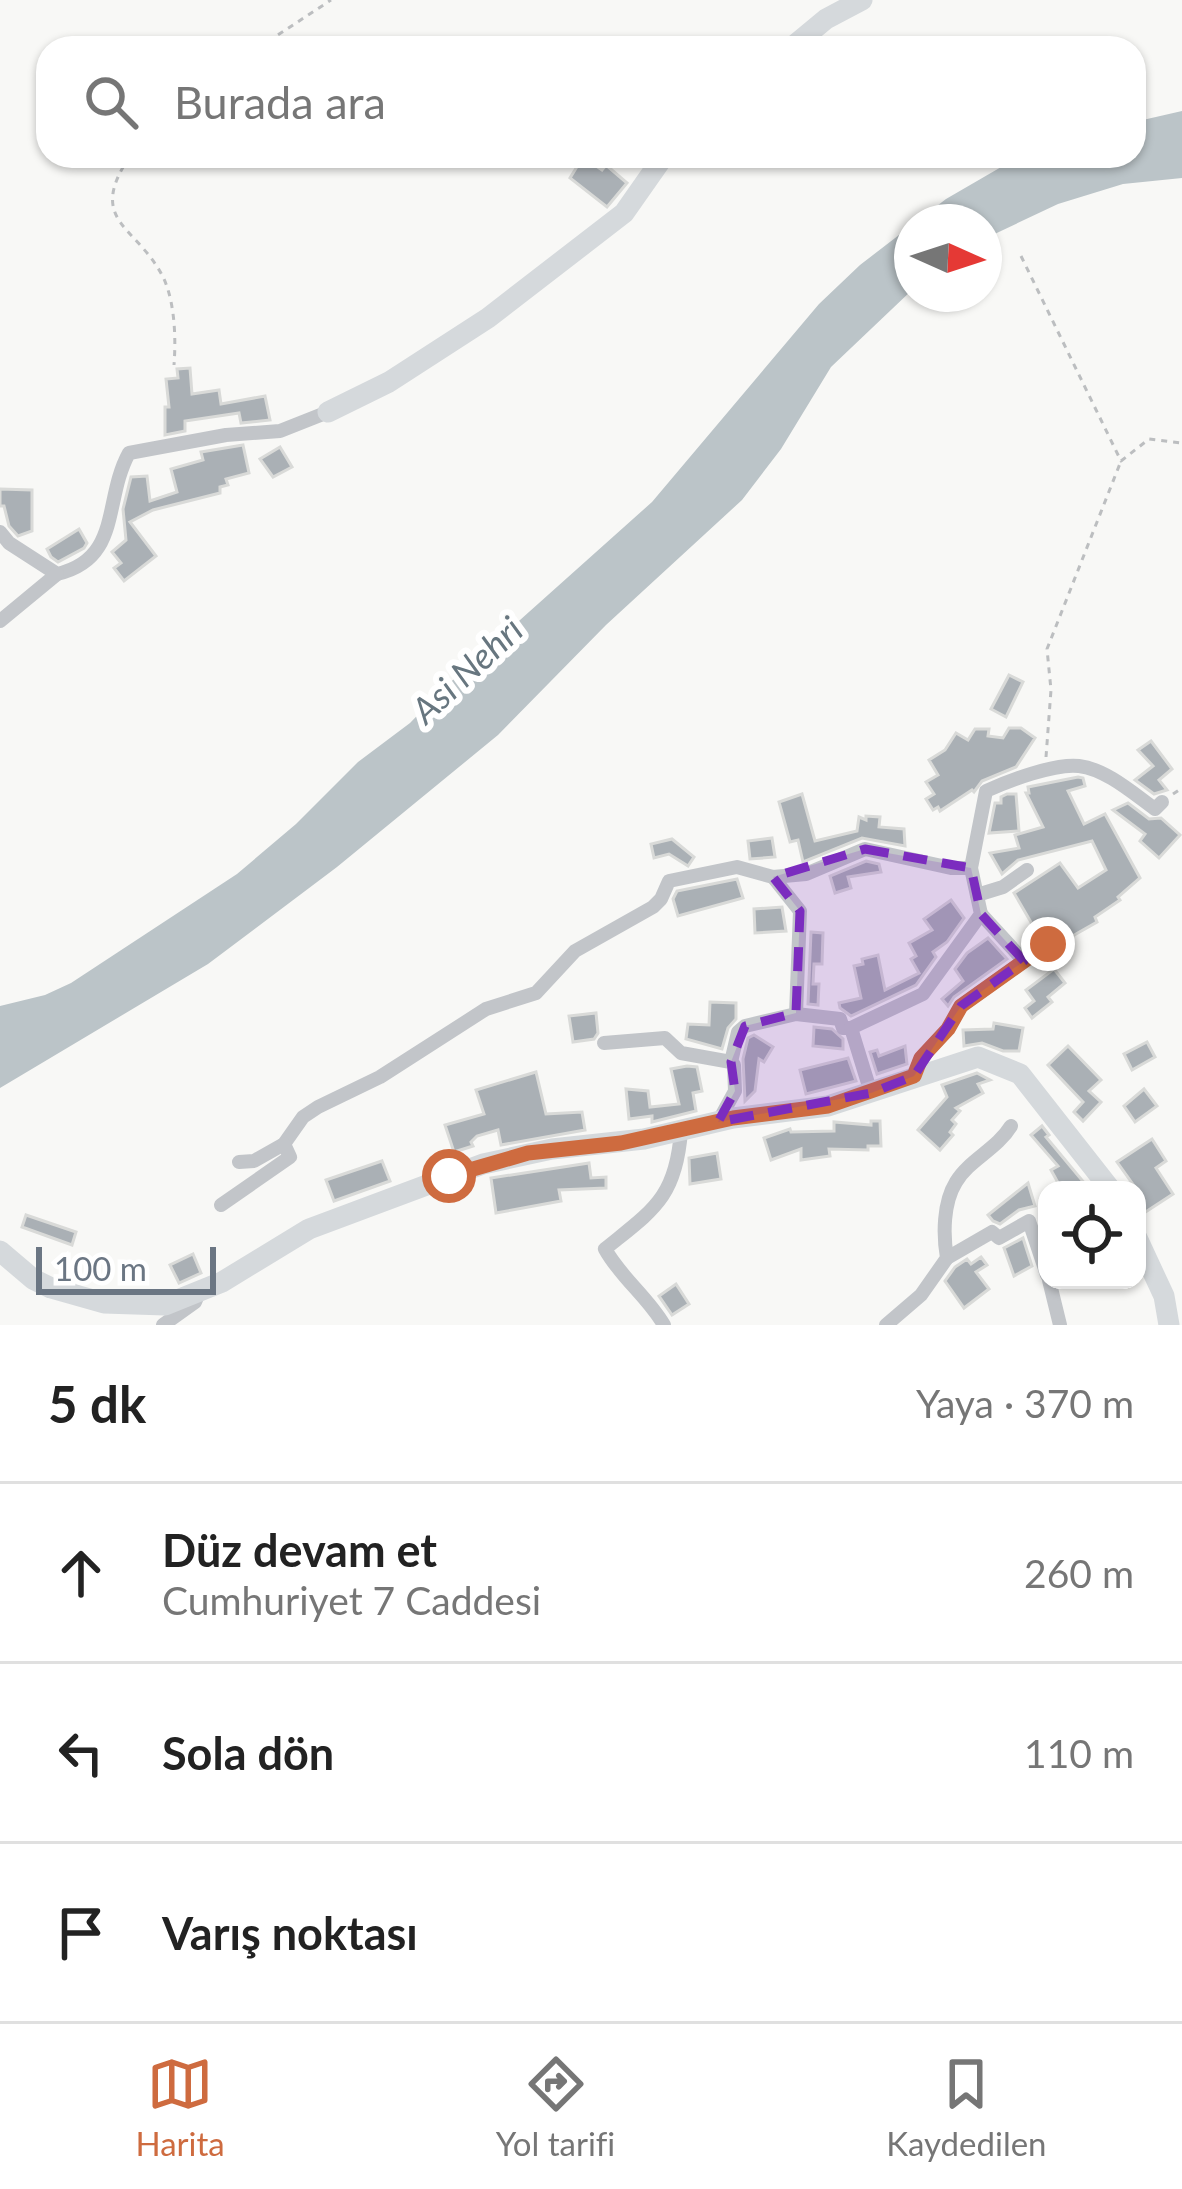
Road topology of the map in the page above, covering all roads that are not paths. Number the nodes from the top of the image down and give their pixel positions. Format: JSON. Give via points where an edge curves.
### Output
{"nodes":[{"id":1,"x":862,"y":0,"type":"edge"},
{"id":2,"x":805,"y":36,"type":"edge"},
{"id":3,"x":656,"y":168,"type":"edge"},
{"id":4,"x":328,"y":412,"type":"joint"},
{"id":5,"x":0,"y":532,"type":"edge"},
{"id":6,"x":57,"y":574,"type":"junction"},
{"id":7,"x":0,"y":621,"type":"edge"},
{"id":8,"x":1162,"y":802,"type":"dead end"},
{"id":9,"x":971,"y":868,"type":"junction"},
{"id":10,"x":1027,"y":870,"type":"dead end"},
{"id":11,"x":773,"y":878,"type":"junction"},
{"id":12,"x":977,"y":895,"type":"junction"},
{"id":13,"x":981,"y":914,"type":"junction"},
{"id":14,"x":1048,"y":944,"type":"dead end"},
{"id":15,"x":1024,"y":961,"type":"junction"},
{"id":16,"x":796,"y":1014,"type":"junction"},
{"id":17,"x":851,"y":1028,"type":"junction"},
{"id":18,"x":604,"y":1043,"type":"dead end"},
{"id":19,"x":730,"y":1062,"type":"junction"},
{"id":20,"x":914,"y":1076,"type":"junction"},
{"id":21,"x":872,"y":1094,"type":"junction"},
{"id":22,"x":718,"y":1122,"type":"junction"},
{"id":23,"x":1011,"y":1126,"type":"dead end"},
{"id":24,"x":681,"y":1131,"type":"junction"},
{"id":25,"x":284,"y":1144,"type":"junction"},
{"id":26,"x":239,"y":1162,"type":"dead end"},
{"id":27,"x":1105,"y":1181,"type":"edge"},
{"id":28,"x":221,"y":1205,"type":"dead end"},
{"id":29,"x":1038,"y":1248,"type":"edge"},
{"id":30,"x":0,"y":1251,"type":"edge"},
{"id":31,"x":1146,"y":1257,"type":"edge"},
{"id":32,"x":947,"y":1258,"type":"junction"},
{"id":33,"x":1051,"y":1289,"type":"edge"},
{"id":34,"x":198,"y":1294,"type":"junction"},
{"id":35,"x":163,"y":1325,"type":"edge"},
{"id":36,"x":664,"y":1325,"type":"edge"},
{"id":37,"x":886,"y":1325,"type":"edge"},
{"id":38,"x":1060,"y":1325,"type":"edge"},
{"id":39,"x":1169,"y":1325,"type":"edge"}],
"edges":[{"from":1,"to":2,"type":"main road"},
{"from":3,"to":4,"type":"main road","via":[[625,213],[488,319]]},
{"from":4,"to":6,"type":"street","via":[[280,431],[129,453],[94,558]]},
{"from":5,"to":6,"type":"street"},
{"from":6,"to":7,"type":"street"},
{"from":8,"to":9,"type":"street","via":[[1155,809],[1079,766],[986,791]]},
{"from":9,"to":11,"type":"street","via":[[865,849],[806,874]]},
{"from":9,"to":12,"type":"street"},
{"from":10,"to":12,"type":"street"},
{"from":11,"to":16,"type":"street","via":[[800,911]]},
{"from":11,"to":25,"type":"street","via":[[737,867],[669,880],[652,907],[575,951],[536,993],[486,1009],[380,1077],[336,1095],[303,1117]]},
{"from":12,"to":13,"type":"street"},
{"from":13,"to":15,"type":"street"},
{"from":13,"to":17,"type":"street","via":[[923,994]]},
{"from":14,"to":15,"type":"street"},
{"from":15,"to":20,"type":"street","via":[[961,1006]]},
{"from":16,"to":17,"type":"street","via":[[840,1019]]},
{"from":16,"to":19,"type":"street","via":[[745,1026]]},
{"from":17,"to":21,"type":"street"},
{"from":18,"to":19,"type":"street","via":[[665,1038],[681,1053]]},
{"from":19,"to":22,"type":"street","via":[[735,1091]]},
{"from":20,"to":21,"type":"main road"},
{"from":20,"to":27,"type":"main road","via":[[978,1058],[1020,1074]]},
{"from":21,"to":22,"type":"main road"},
{"from":22,"to":24,"type":"main road"},
{"from":23,"to":32,"type":"street","via":[[956,1181],[942,1234]]},
{"from":24,"to":34,"type":"main road","via":[[483,1164],[309,1229]]},
{"from":24,"to":36,"type":"street","via":[[659,1205],[605,1249]]},
{"from":25,"to":26,"type":"street"},
{"from":25,"to":28,"type":"street","via":[[290,1157]]},
{"from":29,"to":32,"type":"street","via":[[1029,1221]]},
{"from":30,"to":34,"type":"main road","via":[[51,1288],[104,1303],[165,1305]]},
{"from":31,"to":39,"type":"main road"},
{"from":32,"to":37,"type":"street"},
{"from":33,"to":38,"type":"street"},
{"from":34,"to":35,"type":"street"}]}
